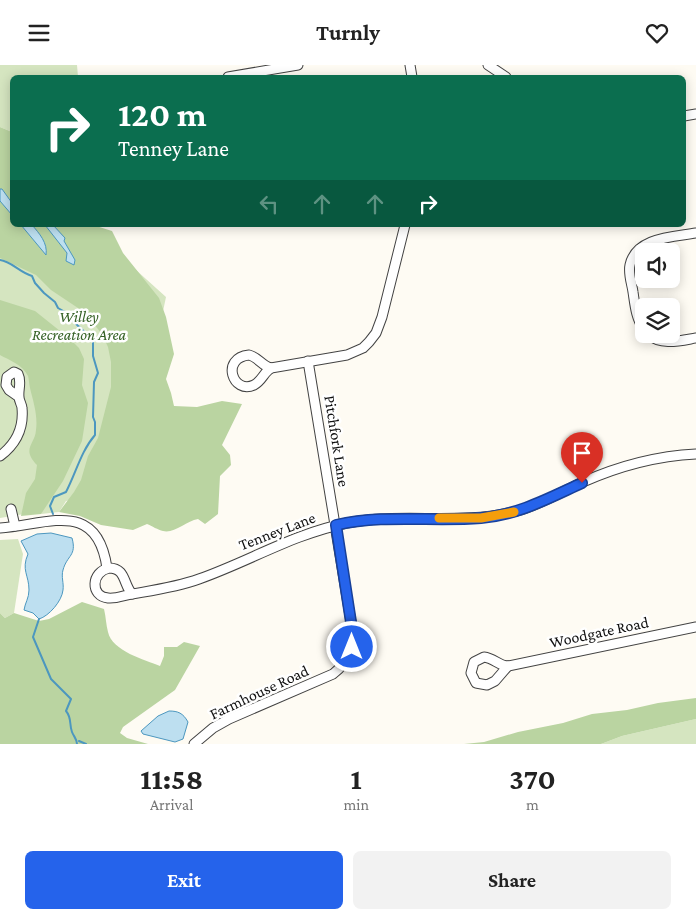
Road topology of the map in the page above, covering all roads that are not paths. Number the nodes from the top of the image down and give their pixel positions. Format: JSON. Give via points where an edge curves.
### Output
{"nodes":[{"id":1,"x":298,"y":65,"type":"edge"},
{"id":2,"x":488,"y":65,"type":"edge"},
{"id":3,"x":240,"y":75,"type":"edge"},
{"id":4,"x":503,"y":75,"type":"edge"},
{"id":5,"x":405,"y":227,"type":"edge"},
{"id":6,"x":696,"y":233,"type":"edge"},
{"id":7,"x":635,"y":303,"type":"edge"},
{"id":8,"x":696,"y":338,"type":"edge"},
{"id":9,"x":680,"y":340,"type":"edge"},
{"id":10,"x":308,"y":361,"type":"junction"},
{"id":11,"x":271,"y":368,"type":"dead end"},
{"id":12,"x":19,"y":397,"type":"dead end"},
{"id":13,"x":696,"y":454,"type":"edge"},
{"id":14,"x":0,"y":456,"type":"edge"},
{"id":15,"x":11,"y":509,"type":"dead end"},
{"id":16,"x":336,"y":525,"type":"junction"},
{"id":17,"x":15,"y":526,"type":"junction"},
{"id":18,"x":0,"y":528,"type":"edge"},
{"id":19,"x":107,"y":568,"type":"junction"},
{"id":20,"x":132,"y":594,"type":"junction"},
{"id":21,"x":696,"y":627,"type":"edge"},
{"id":22,"x":508,"y":666,"type":"dead end"},
{"id":23,"x":194,"y":744,"type":"edge"}],
"edges":[{"from":1,"to":3,"type":"street"},
{"from":2,"to":4,"type":"street"},
{"from":5,"to":10,"type":"street","via":[[384,310],[374,336],[367,345],[352,353]]},
{"from":6,"to":7,"type":"street","via":[[657,240],[634,255],[630,276]]},
{"from":8,"to":9,"type":"street"},
{"from":10,"to":11,"type":"street"},
{"from":10,"to":16,"type":"street","name":"Pitchfork Lane"},
{"from":12,"to":14,"type":"street","via":[[22,407],[20,431]]},
{"from":13,"to":16,"type":"street","name":"Tenney Lane","via":[[623,467],[532,507],[504,515],[460,519],[378,519]]},
{"from":15,"to":17,"type":"street"},
{"from":16,"to":20,"type":"street","name":"Tenney Lane","via":[[290,539],[197,580]]},
{"from":16,"to":23,"type":"street","name":"Farmhouse Road","via":[[353,639],[345,662],[322,679],[229,719]]},
{"from":17,"to":18,"type":"street"},
{"from":17,"to":19,"type":"street","via":[[55,520],[81,524],[100,541]]},
{"from":19,"to":20,"type":"street","via":[[120,571]]},
{"from":19,"to":20,"type":"street","name":"Tenney Lane","via":[[100,571],[95,579],[100,594],[108,598]]},
{"from":21,"to":22,"type":"street","name":"Woodgate Road"}]}
